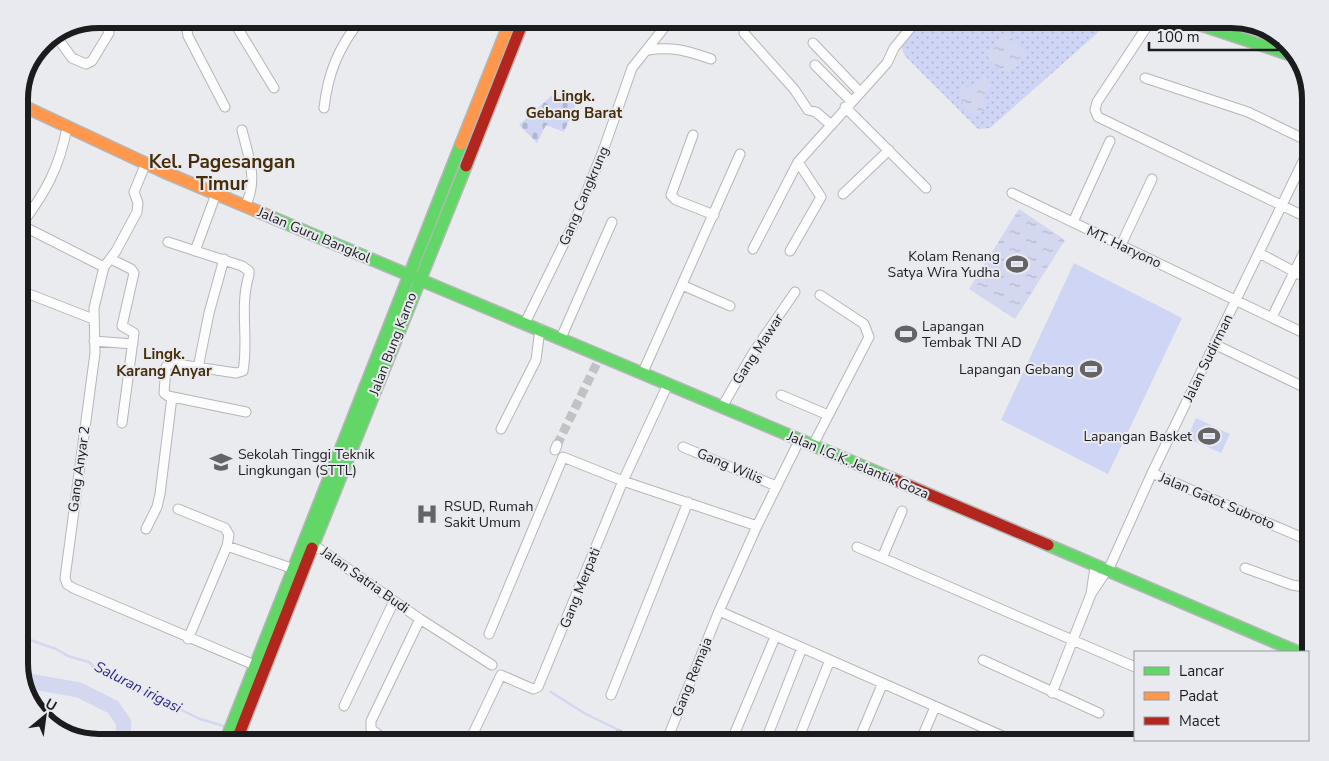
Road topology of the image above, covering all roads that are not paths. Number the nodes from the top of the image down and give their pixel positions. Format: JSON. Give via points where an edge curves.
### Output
{"nodes":[{"id":1,"x":107,"y":27,"type":"edge"},
{"id":2,"x":186,"y":27,"type":"edge"},
{"id":3,"x":237,"y":27,"type":"edge"},
{"id":4,"x":356,"y":27,"type":"edge"},
{"id":5,"x":508,"y":27,"type":"edge"},
{"id":6,"x":521,"y":27,"type":"edge"},
{"id":7,"x":665,"y":27,"type":"edge"},
{"id":8,"x":911,"y":27,"type":"edge"},
{"id":9,"x":1147,"y":27,"type":"edge"},
{"id":10,"x":1214,"y":27,"type":"edge"},
{"id":11,"x":1231,"y":27,"type":"edge"},
{"id":12,"x":744,"y":33,"type":"dead end"},
{"id":13,"x":1256,"y":38,"type":"junction"},
{"id":14,"x":59,"y":40,"type":"edge"},
{"id":15,"x":1272,"y":41,"type":"edge"},
{"id":16,"x":813,"y":43,"type":"dead end"},
{"id":17,"x":648,"y":50,"type":"junction"},
{"id":18,"x":1283,"y":50,"type":"edge"},
{"id":19,"x":710,"y":59,"type":"dead end"},
{"id":20,"x":815,"y":65,"type":"dead end"},
{"id":21,"x":489,"y":75,"type":"junction"},
{"id":22,"x":1145,"y":78,"type":"dead end"},
{"id":23,"x":501,"y":80,"type":"junction"},
{"id":24,"x":274,"y":88,"type":"dead end"},
{"id":25,"x":860,"y":92,"type":"junction"},
{"id":26,"x":848,"y":104,"type":"junction"},
{"id":27,"x":225,"y":107,"type":"dead end"},
{"id":28,"x":28,"y":108,"type":"edge"},
{"id":29,"x":324,"y":108,"type":"dead end"},
{"id":30,"x":830,"y":124,"type":"junction"},
{"id":31,"x":68,"y":128,"type":"junction"},
{"id":32,"x":242,"y":130,"type":"dead end"},
{"id":33,"x":693,"y":135,"type":"dead end"},
{"id":34,"x":1301,"y":138,"type":"edge"},
{"id":35,"x":1110,"y":141,"type":"dead end"},
{"id":36,"x":889,"y":150,"type":"junction"},
{"id":37,"x":740,"y":154,"type":"dead end"},
{"id":38,"x":802,"y":158,"type":"junction"},
{"id":39,"x":146,"y":163,"type":"junction"},
{"id":40,"x":1301,"y":166,"type":"edge"},
{"id":41,"x":1152,"y":179,"type":"dead end"},
{"id":42,"x":926,"y":188,"type":"dead end"},
{"id":43,"x":216,"y":194,"type":"junction"},
{"id":44,"x":843,"y":194,"type":"dead end"},
{"id":45,"x":1012,"y":194,"type":"dead end"},
{"id":46,"x":245,"y":206,"type":"junction"},
{"id":47,"x":1282,"y":206,"type":"junction"},
{"id":48,"x":28,"y":215,"type":"edge"},
{"id":49,"x":714,"y":215,"type":"junction"},
{"id":50,"x":1301,"y":215,"type":"edge"},
{"id":51,"x":612,"y":222,"type":"dead end"},
{"id":52,"x":1073,"y":222,"type":"junction"},
{"id":53,"x":28,"y":229,"type":"edge"},
{"id":54,"x":168,"y":242,"type":"dead end"},
{"id":55,"x":1121,"y":245,"type":"junction"},
{"id":56,"x":753,"y":249,"type":"dead end"},
{"id":57,"x":195,"y":251,"type":"junction"},
{"id":58,"x":790,"y":251,"type":"dead end"},
{"id":59,"x":1259,"y":253,"type":"junction"},
{"id":60,"x":1301,"y":258,"type":"edge"},
{"id":61,"x":224,"y":259,"type":"junction"},
{"id":62,"x":111,"y":260,"type":"junction"},
{"id":63,"x":104,"y":266,"type":"junction"},
{"id":64,"x":1295,"y":271,"type":"junction"},
{"id":65,"x":1301,"y":275,"type":"edge"},
{"id":66,"x":414,"y":276,"type":"junction"},
{"id":67,"x":682,"y":286,"type":"junction"},
{"id":68,"x":795,"y":292,"type":"dead end"},
{"id":69,"x":28,"y":294,"type":"edge"},
{"id":70,"x":820,"y":295,"type":"dead end"},
{"id":71,"x":1237,"y":300,"type":"junction"},
{"id":72,"x":730,"y":306,"type":"dead end"},
{"id":73,"x":1272,"y":317,"type":"junction"},
{"id":74,"x":93,"y":319,"type":"junction"},
{"id":75,"x":525,"y":323,"type":"junction"},
{"id":76,"x":540,"y":329,"type":"junction"},
{"id":77,"x":1301,"y":332,"type":"edge"},
{"id":78,"x":562,"y":338,"type":"junction"},
{"id":79,"x":94,"y":341,"type":"junction"},
{"id":80,"x":133,"y":344,"type":"junction"},
{"id":81,"x":1214,"y":344,"type":"junction"},
{"id":82,"x":198,"y":368,"type":"junction"},
{"id":83,"x":643,"y":372,"type":"junction"},
{"id":84,"x":668,"y":384,"type":"junction"},
{"id":85,"x":1302,"y":386,"type":"edge"},
{"id":86,"x":781,"y":395,"type":"dead end"},
{"id":87,"x":170,"y":396,"type":"junction"},
{"id":88,"x":722,"y":407,"type":"junction"},
{"id":89,"x":246,"y":412,"type":"dead end"},
{"id":90,"x":828,"y":414,"type":"junction"},
{"id":91,"x":122,"y":422,"type":"dead end"},
{"id":92,"x":501,"y":429,"type":"dead end"},
{"id":93,"x":800,"y":439,"type":"junction"},
{"id":94,"x":812,"y":445,"type":"junction"},
{"id":95,"x":683,"y":447,"type":"dead end"},
{"id":96,"x":1152,"y":473,"type":"junction"},
{"id":97,"x":624,"y":481,"type":"junction"},
{"id":98,"x":776,"y":486,"type":"junction"},
{"id":99,"x":688,"y":502,"type":"junction"},
{"id":100,"x":178,"y":509,"type":"dead end"},
{"id":101,"x":902,"y":511,"type":"dead end"},
{"id":102,"x":757,"y":526,"type":"junction"},
{"id":103,"x":146,"y":529,"type":"dead end"},
{"id":104,"x":1302,"y":537,"type":"edge"},
{"id":105,"x":310,"y":543,"type":"junction"},
{"id":106,"x":227,"y":546,"type":"junction"},
{"id":107,"x":857,"y":547,"type":"dead end"},
{"id":108,"x":882,"y":558,"type":"junction"},
{"id":109,"x":1095,"y":567,"type":"junction"},
{"id":110,"x":1245,"y":568,"type":"dead end"},
{"id":111,"x":294,"y":569,"type":"junction"},
{"id":112,"x":1107,"y":571,"type":"junction"},
{"id":113,"x":1302,"y":587,"type":"edge"},
{"id":114,"x":1091,"y":594,"type":"junction"},
{"id":115,"x":394,"y":601,"type":"junction"},
{"id":116,"x":719,"y":611,"type":"junction"},
{"id":117,"x":420,"y":619,"type":"junction"},
{"id":118,"x":489,"y":634,"type":"dead end"},
{"id":119,"x":775,"y":637,"type":"junction"},
{"id":120,"x":188,"y":639,"type":"junction"},
{"id":121,"x":1074,"y":642,"type":"junction"},
{"id":122,"x":802,"y":648,"type":"junction"},
{"id":123,"x":1296,"y":651,"type":"edge"},
{"id":124,"x":830,"y":660,"type":"junction"},
{"id":125,"x":984,"y":660,"type":"dead end"},
{"id":126,"x":492,"y":664,"type":"dead end"},
{"id":127,"x":1134,"y":667,"type":"edge"},
{"id":128,"x":260,"y":668,"type":"junction"},
{"id":129,"x":882,"y":684,"type":"junction"},
{"id":130,"x":1052,"y":693,"type":"junction"},
{"id":131,"x":611,"y":695,"type":"dead end"},
{"id":132,"x":344,"y":706,"type":"dead end"},
{"id":133,"x":935,"y":707,"type":"junction"},
{"id":134,"x":1099,"y":713,"type":"dead end"},
{"id":135,"x":236,"y":731,"type":"edge"},
{"id":136,"x":377,"y":734,"type":"edge"},
{"id":137,"x":473,"y":734,"type":"edge"},
{"id":138,"x":669,"y":734,"type":"edge"},
{"id":139,"x":734,"y":734,"type":"edge"},
{"id":140,"x":768,"y":734,"type":"edge"},
{"id":141,"x":800,"y":734,"type":"edge"},
{"id":142,"x":861,"y":734,"type":"edge"},
{"id":143,"x":923,"y":734,"type":"edge"},
{"id":144,"x":996,"y":734,"type":"edge"}],
"edges":[{"from":1,"to":14,"type":"street","via":[[107,36],[92,61],[86,64],[72,58]]},
{"from":2,"to":27,"type":"street"},
{"from":3,"to":24,"type":"street"},
{"from":4,"to":29,"type":"street","via":[[339,52],[327,81]]},
{"from":5,"to":21,"type":"main road"},
{"from":6,"to":23,"type":"main road","name":"Jalan Bung Karno"},
{"from":7,"to":17,"type":"street","name":"Gang Cangkrung"},
{"from":8,"to":25,"type":"street","via":[[894,48],[887,63]]},
{"from":9,"to":47,"type":"street","via":[[1097,102],[1095,110],[1098,117]]},
{"from":10,"to":13,"type":"main road"},
{"from":11,"to":13,"type":"main road"},
{"from":12,"to":30,"type":"street","via":[[794,89],[808,110],[816,112]]},
{"from":13,"to":15,"type":"main road"},
{"from":13,"to":18,"type":"main road"},
{"from":16,"to":25,"type":"street"},
{"from":17,"to":19,"type":"street","via":[[682,48]]},
{"from":17,"to":75,"type":"street","name":"Gang Cangkrung","via":[[632,68],[573,225]]},
{"from":20,"to":26,"type":"street"},
{"from":21,"to":23,"type":"main road"},
{"from":21,"to":66,"type":"main road"},
{"from":22,"to":34,"type":"street","via":[[1248,112]]},
{"from":23,"to":66,"type":"main road","name":"Jalan Bung Karno"},
{"from":25,"to":26,"type":"street"},
{"from":26,"to":30,"type":"street"},
{"from":26,"to":36,"type":"street"},
{"from":28,"to":31,"type":"main road","name":"Jalan Guru Bangkol"},
{"from":30,"to":38,"type":"street"},
{"from":31,"to":39,"type":"main road","name":"Jalan Guru Bangkol"},
{"from":31,"to":48,"type":"street","via":[[54,176]]},
{"from":32,"to":46,"type":"street","via":[[254,176]]},
{"from":33,"to":49,"type":"street","via":[[671,195]]},
{"from":35,"to":52,"type":"street"},
{"from":36,"to":42,"type":"street"},
{"from":36,"to":44,"type":"street"},
{"from":37,"to":49,"type":"street"},
{"from":38,"to":56,"type":"street"},
{"from":38,"to":58,"type":"street","via":[[821,197]]},
{"from":39,"to":43,"type":"main road","name":"Jalan Guru Bangkol"},
{"from":39,"to":62,"type":"street","via":[[135,192],[137,212]]},
{"from":40,"to":47,"type":"street","name":"Jalan Sudirman"},
{"from":41,"to":55,"type":"street"},
{"from":43,"to":46,"type":"main road","name":"Jalan Guru Bangkol"},
{"from":43,"to":57,"type":"street"},
{"from":45,"to":52,"type":"street","name":"MT. Haryono"},
{"from":46,"to":66,"type":"main road","name":"Jalan Guru Bangkol"},
{"from":47,"to":50,"type":"street"},
{"from":47,"to":59,"type":"street","name":"Jalan Sudirman"},
{"from":49,"to":67,"type":"street"},
{"from":51,"to":78,"type":"street"},
{"from":52,"to":55,"type":"street","name":"MT. Haryono"},
{"from":53,"to":63,"type":"street"},
{"from":54,"to":57,"type":"street"},
{"from":55,"to":71,"type":"street","name":"MT. Haryono"},
{"from":57,"to":61,"type":"street"},
{"from":59,"to":64,"type":"street"},
{"from":59,"to":71,"type":"street","name":"Jalan Sudirman"},
{"from":60,"to":64,"type":"street"},
{"from":61,"to":82,"type":"street"},
{"from":61,"to":82,"type":"street","via":[[249,272],[244,298],[244,371],[236,374]]},
{"from":62,"to":63,"type":"street"},
{"from":62,"to":80,"type":"street","via":[[131,269],[134,274],[122,326],[134,333]]},
{"from":63,"to":74,"type":"street","name":"Gang Anyar 2"},
{"from":64,"to":65,"type":"street"},
{"from":64,"to":73,"type":"street"},
{"from":66,"to":75,"type":"main road","name":"Jalan I.G.K. Jelantik Goza"},
{"from":66,"to":105,"type":"main road","name":"Jalan Bung Karno"},
{"from":67,"to":72,"type":"street"},
{"from":67,"to":83,"type":"street"},
{"from":68,"to":88,"type":"street","name":"Gang Mawar","via":[[753,353]]},
{"from":69,"to":74,"type":"street"},
{"from":70,"to":90,"type":"street","via":[[864,324],[869,337]]},
{"from":71,"to":73,"type":"street","name":"MT. Haryono"},
{"from":71,"to":81,"type":"street","name":"Jalan Sudirman"},
{"from":73,"to":77,"type":"street","name":"MT. Haryono"},
{"from":74,"to":79,"type":"street","name":"Gang Anyar 2"},
{"from":75,"to":76,"type":"main road","name":"Jalan I.G.K. Jelantik Goza"},
{"from":76,"to":78,"type":"main road","name":"Jalan I.G.K. Jelantik Goza"},
{"from":76,"to":92,"type":"street","via":[[536,360]]},
{"from":78,"to":83,"type":"main road","name":"Jalan I.G.K. Jelantik Goza","via":[[599,358]]},
{"from":79,"to":80,"type":"street"},
{"from":79,"to":120,"type":"street","name":"Gang Anyar 2","via":[[65,572],[67,584]]},
{"from":80,"to":91,"type":"street"},
{"from":81,"to":85,"type":"street"},
{"from":81,"to":96,"type":"street","name":"Jalan Sudirman"},
{"from":82,"to":87,"type":"street","via":[[167,365],[164,391]]},
{"from":83,"to":84,"type":"main road","name":"Jalan I.G.K. Jelantik Goza"},
{"from":84,"to":88,"type":"main road","name":"Jalan I.G.K. Jelantik Goza"},
{"from":84,"to":97,"type":"street","name":"Gang Merpati"},
{"from":86,"to":90,"type":"street"},
{"from":87,"to":89,"type":"street"},
{"from":87,"to":103,"type":"street","via":[[160,494]]},
{"from":88,"to":93,"type":"main road","name":"Jalan I.G.K. Jelantik Goza"},
{"from":90,"to":94,"type":"street"},
{"from":93,"to":94,"type":"main road","name":"Jalan I.G.K. Jelantik Goza"},
{"from":93,"to":98,"type":"street","name":"Gang Remaja"},
{"from":94,"to":109,"type":"main road","name":"Jalan I.G.K. Jelantik Goza"},
{"from":95,"to":98,"type":"street","name":"Gang Wilis"},
{"from":96,"to":104,"type":"street","name":"Jalan Gatot Subroto"},
{"from":96,"to":112,"type":"street","name":"Jalan Sudirman"},
{"from":97,"to":99,"type":"street"},
{"from":97,"to":118,"type":"street","via":[[563,457]]},
{"from":97,"to":137,"type":"street","name":"Gang Merpati","via":[[538,687],[533,689],[499,676]]},
{"from":98,"to":102,"type":"street","name":"Gang Remaja"},
{"from":99,"to":102,"type":"street"},
{"from":99,"to":131,"type":"street"},
{"from":100,"to":106,"type":"street","via":[[225,528],[229,535]]},
{"from":101,"to":108,"type":"street"},
{"from":102,"to":116,"type":"street","name":"Gang Remaja"},
{"from":105,"to":111,"type":"main road"},
{"from":105,"to":115,"type":"street","name":"Jalan Satria Budi"},
{"from":105,"to":128,"type":"main road","name":"Jalan Bung Karno"},
{"from":106,"to":111,"type":"street"},
{"from":106,"to":120,"type":"street"},
{"from":107,"to":108,"type":"street"},
{"from":108,"to":121,"type":"street"},
{"from":109,"to":112,"type":"main road","name":"Jalan I.G.K. Jelantik Goza"},
{"from":109,"to":114,"type":"street"},
{"from":110,"to":113,"type":"street"},
{"from":111,"to":128,"type":"main road"},
{"from":112,"to":114,"type":"street","name":"Jalan Sudirman"},
{"from":112,"to":123,"type":"main road","name":"Jalan I.G.K. Jelantik Goza"},
{"from":114,"to":121,"type":"street"},
{"from":115,"to":117,"type":"street","name":"Jalan Satria Budi"},
{"from":115,"to":132,"type":"street"},
{"from":116,"to":119,"type":"street"},
{"from":116,"to":138,"type":"street","name":"Gang Remaja"},
{"from":117,"to":126,"type":"street"},
{"from":117,"to":136,"type":"street","name":"Jalan Satria Budi","via":[[371,720],[371,730]]},
{"from":119,"to":122,"type":"street"},
{"from":119,"to":139,"type":"street"},
{"from":120,"to":128,"type":"street","name":"Gang Anyar 2"},
{"from":121,"to":127,"type":"street"},
{"from":121,"to":130,"type":"street"},
{"from":122,"to":124,"type":"street"},
{"from":122,"to":140,"type":"street"},
{"from":124,"to":129,"type":"street"},
{"from":124,"to":141,"type":"street"},
{"from":125,"to":130,"type":"street"},
{"from":128,"to":135,"type":"main road","name":"Jalan Bung Karno"},
{"from":129,"to":133,"type":"street"},
{"from":129,"to":142,"type":"street"},
{"from":130,"to":134,"type":"street"},
{"from":133,"to":143,"type":"street"},
{"from":133,"to":144,"type":"street"}]}
